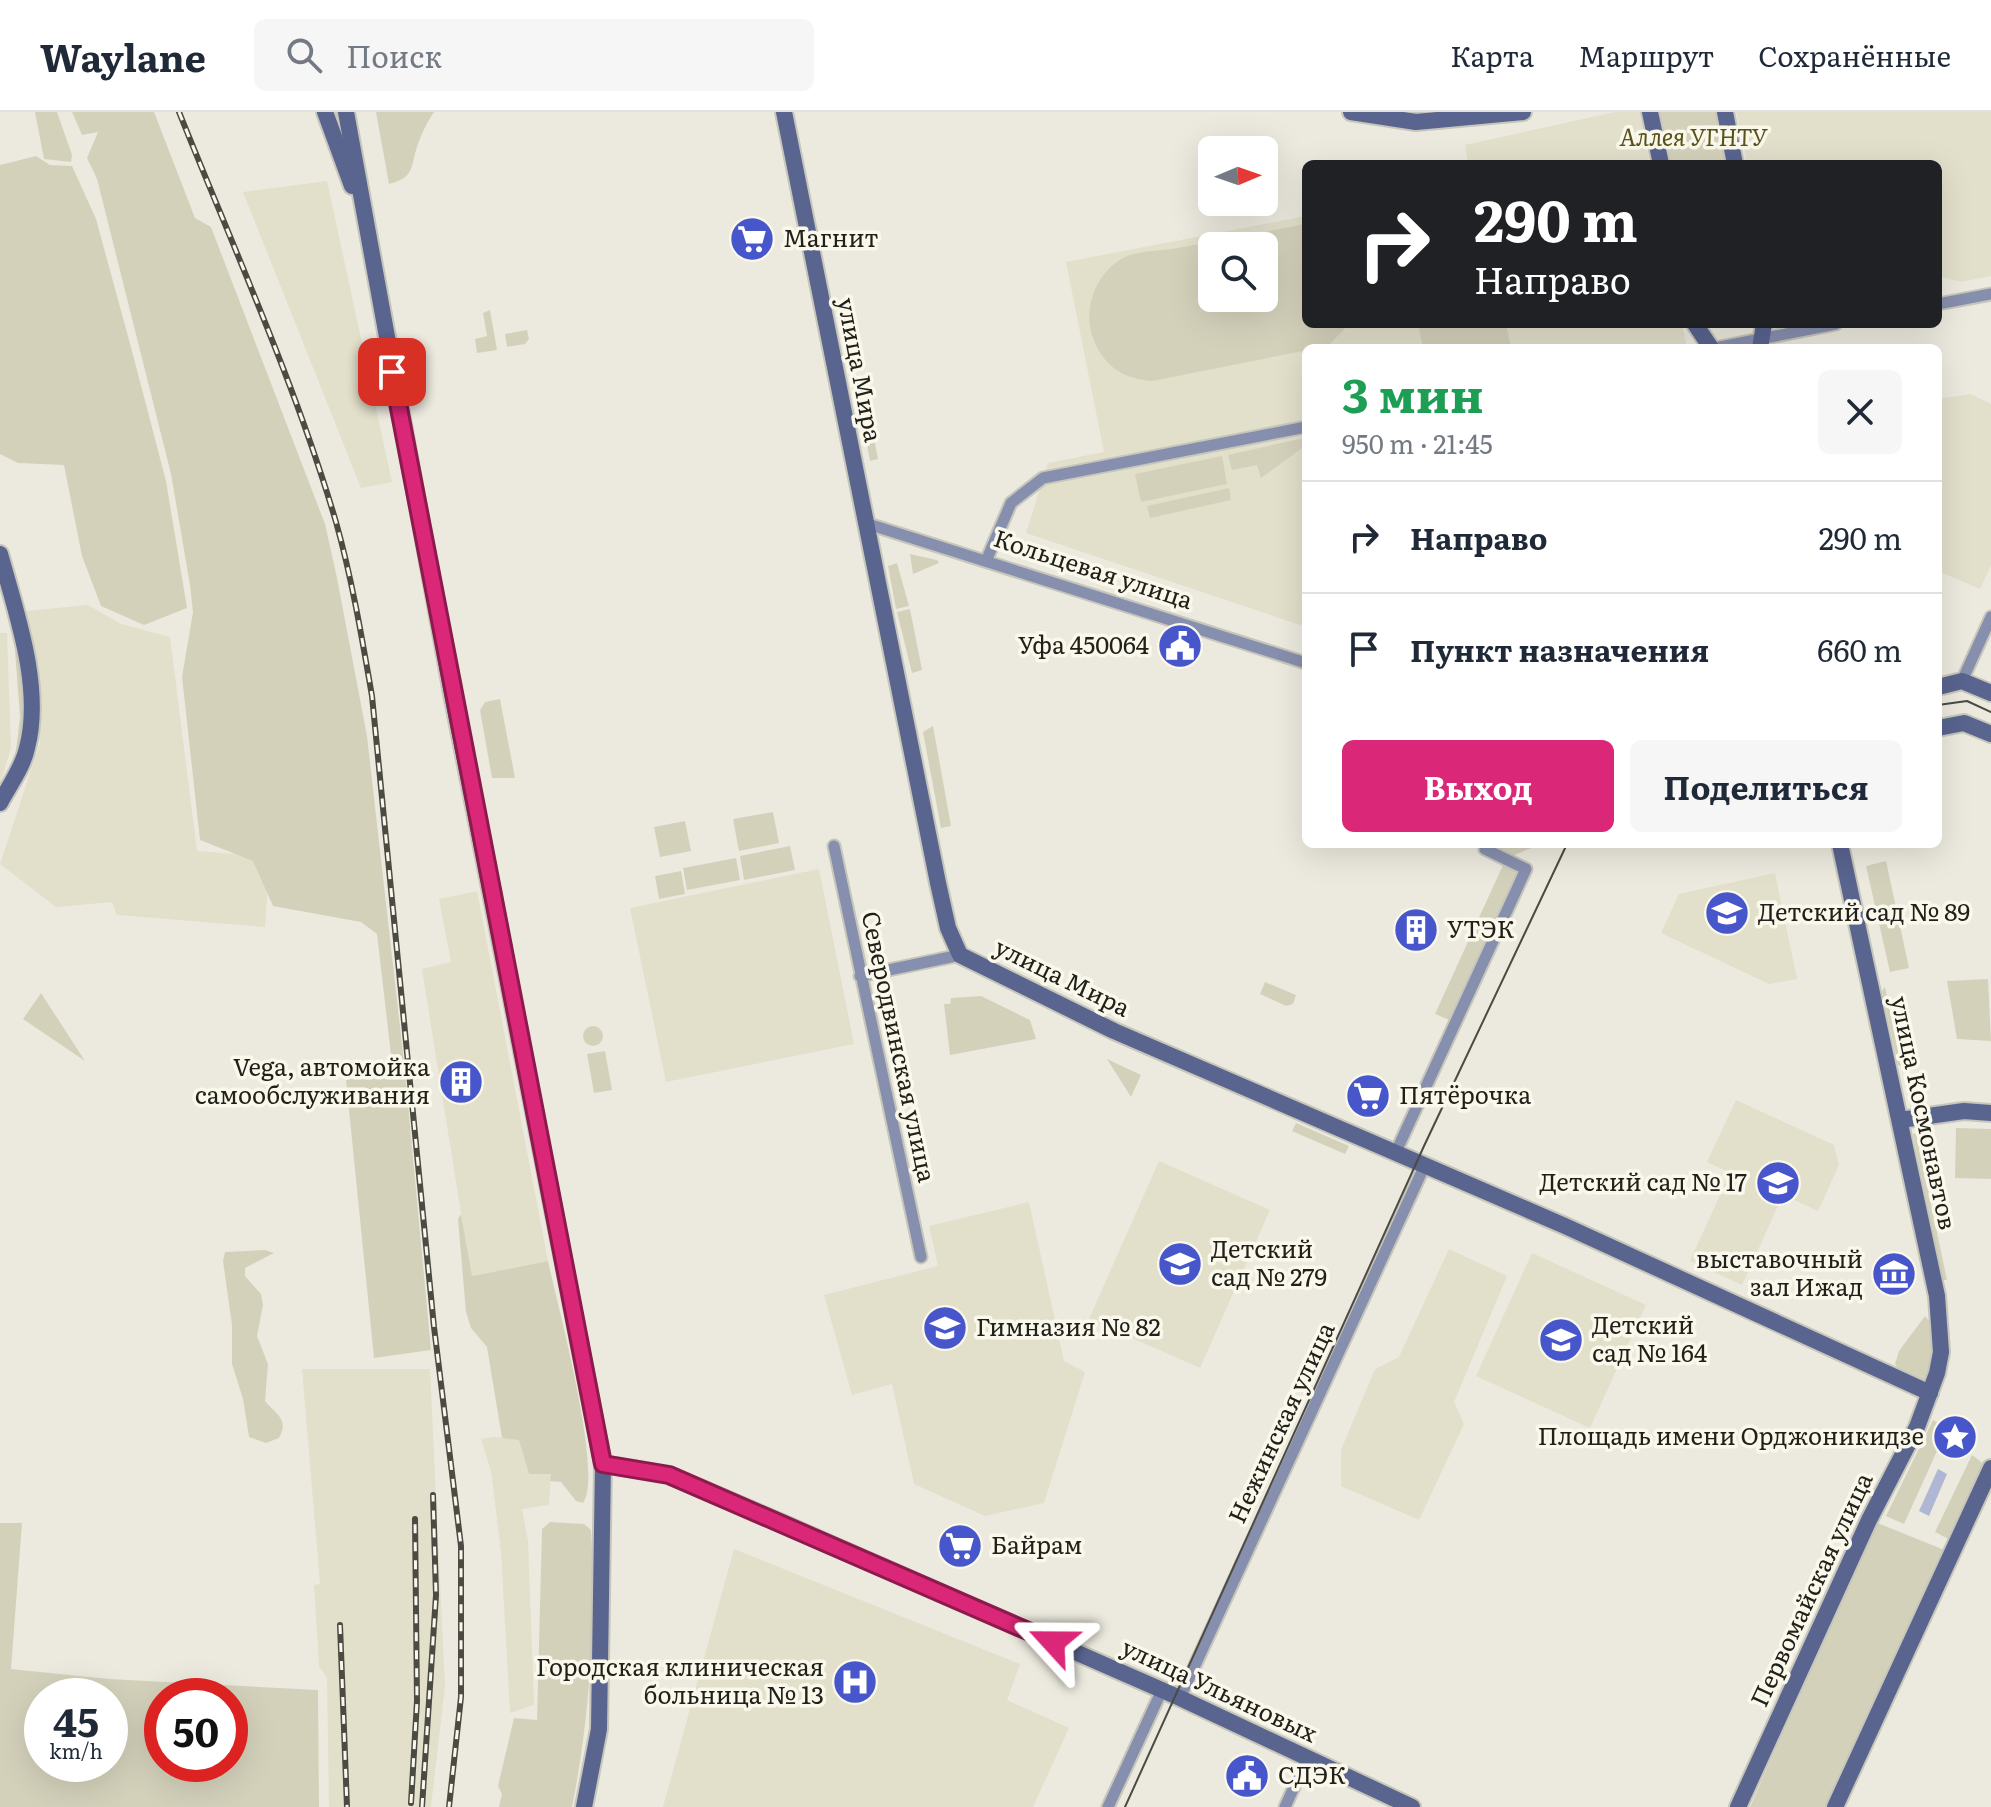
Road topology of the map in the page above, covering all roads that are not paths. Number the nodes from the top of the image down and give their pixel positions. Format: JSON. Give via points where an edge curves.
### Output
{"nodes":[{"id":1,"x":325,"y":112,"type":"edge"},
{"id":2,"x":346,"y":112,"type":"edge"},
{"id":3,"x":784,"y":112,"type":"edge"},
{"id":4,"x":1351,"y":112,"type":"edge"},
{"id":5,"x":1523,"y":112,"type":"edge"},
{"id":6,"x":1650,"y":112,"type":"edge"},
{"id":7,"x":1725,"y":112,"type":"edge"},
{"id":8,"x":1660,"y":160,"type":"edge"},
{"id":9,"x":1734,"y":160,"type":"edge"},
{"id":10,"x":361,"y":208,"type":"junction"},
{"id":11,"x":1991,"y":294,"type":"edge"},
{"id":12,"x":1942,"y":303,"type":"edge"},
{"id":13,"x":1813,"y":328,"type":"edge"},
{"id":14,"x":1762,"y":337,"type":"edge"},
{"id":15,"x":1731,"y":344,"type":"edge"},
{"id":16,"x":1302,"y":428,"type":"edge"},
{"id":17,"x":865,"y":523,"type":"junction"},
{"id":18,"x":0,"y":554,"type":"edge"},
{"id":19,"x":986,"y":561,"type":"junction"},
{"id":20,"x":1991,"y":617,"type":"edge"},
{"id":21,"x":1302,"y":662,"type":"edge"},
{"id":22,"x":1962,"y":681,"type":"junction"},
{"id":23,"x":1942,"y":686,"type":"edge"},
{"id":24,"x":1991,"y":693,"type":"edge"},
{"id":25,"x":1942,"y":727,"type":"edge"},
{"id":26,"x":1991,"y":734,"type":"edge"},
{"id":27,"x":0,"y":803,"type":"edge"},
{"id":28,"x":834,"y":846,"type":"dead end"},
{"id":29,"x":1485,"y":848,"type":"edge"},
{"id":30,"x":1841,"y":848,"type":"edge"},
{"id":31,"x":960,"y":955,"type":"junction"},
{"id":32,"x":860,"y":976,"type":"junction"},
{"id":33,"x":1991,"y":1113,"type":"edge"},
{"id":34,"x":1900,"y":1120,"type":"junction"},
{"id":35,"x":1395,"y":1154,"type":"junction"},
{"id":36,"x":1424,"y":1167,"type":"junction"},
{"id":37,"x":921,"y":1257,"type":"dead end"},
{"id":38,"x":1930,"y":1393,"type":"junction"},
{"id":39,"x":603,"y":1464,"type":"junction"},
{"id":40,"x":1991,"y":1468,"type":"edge"},
{"id":41,"x":1162,"y":1690,"type":"junction"},
{"id":42,"x":1180,"y":1698,"type":"junction"},
{"id":43,"x":1307,"y":1758,"type":"junction"},
{"id":44,"x":584,"y":1807,"type":"edge"},
{"id":45,"x":1108,"y":1807,"type":"edge"},
{"id":46,"x":1285,"y":1807,"type":"edge"},
{"id":47,"x":1412,"y":1807,"type":"edge"},
{"id":48,"x":1738,"y":1807,"type":"edge"},
{"id":49,"x":1835,"y":1807,"type":"edge"}],
"edges":[{"from":1,"to":10,"type":"main road"},
{"from":2,"to":10,"type":"main road"},
{"from":3,"to":17,"type":"main road","name":"улица Мира"},
{"from":4,"to":5,"type":"main road","via":[[1416,122]]},
{"from":6,"to":8,"type":"main road"},
{"from":7,"to":9,"type":"main road"},
{"from":10,"to":39,"type":"main road"},
{"from":11,"to":12,"type":"street"},
{"from":13,"to":14,"type":"street"},
{"from":14,"to":15,"type":"street"},
{"from":16,"to":19,"type":"street","via":[[1043,478],[1011,503]]},
{"from":17,"to":19,"type":"street","name":"Кольцевая улица"},
{"from":17,"to":31,"type":"main road","name":"улица Мира","via":[[938,883]]},
{"from":18,"to":27,"type":"main road","via":[[25,645],[31,720],[27,750]]},
{"from":19,"to":21,"type":"street","name":"Кольцевая улица"},
{"from":20,"to":22,"type":"street"},
{"from":22,"to":23,"type":"main road"},
{"from":22,"to":24,"type":"main road"},
{"from":25,"to":26,"type":"main road","via":[[1964,723]]},
{"from":28,"to":32,"type":"street","name":"Северодвинская улица"},
{"from":29,"to":35,"type":"street","via":[[1526,869]]},
{"from":30,"to":34,"type":"main road","name":"улица Космонавтов"},
{"from":31,"to":32,"type":"street"},
{"from":31,"to":35,"type":"main road","name":"улица Мира","via":[[1114,1031]]},
{"from":32,"to":37,"type":"street","name":"Северодвинская улица"},
{"from":33,"to":34,"type":"main road","via":[[1964,1111]]},
{"from":34,"to":38,"type":"main road","name":"улица Космонавтов","via":[[1941,1326]]},
{"from":35,"to":36,"type":"main road","name":"улица Мира"},
{"from":36,"to":38,"type":"main road","name":"улица Мира"},
{"from":36,"to":42,"type":"street","name":"Нежинская улица"},
{"from":38,"to":48,"type":"main road","name":"Первомайская улица"},
{"from":39,"to":41,"type":"main road","name":"улица Ульяновых","via":[[669,1475]]},
{"from":39,"to":44,"type":"main road","via":[[599,1729]]},
{"from":40,"to":49,"type":"main road"},
{"from":41,"to":42,"type":"main road","name":"улица Ульяновых"},
{"from":41,"to":45,"type":"street"},
{"from":42,"to":43,"type":"main road","name":"улица Ульяновых"},
{"from":43,"to":46,"type":"street"},
{"from":43,"to":47,"type":"main road","name":"улица Ульяновых"}]}
